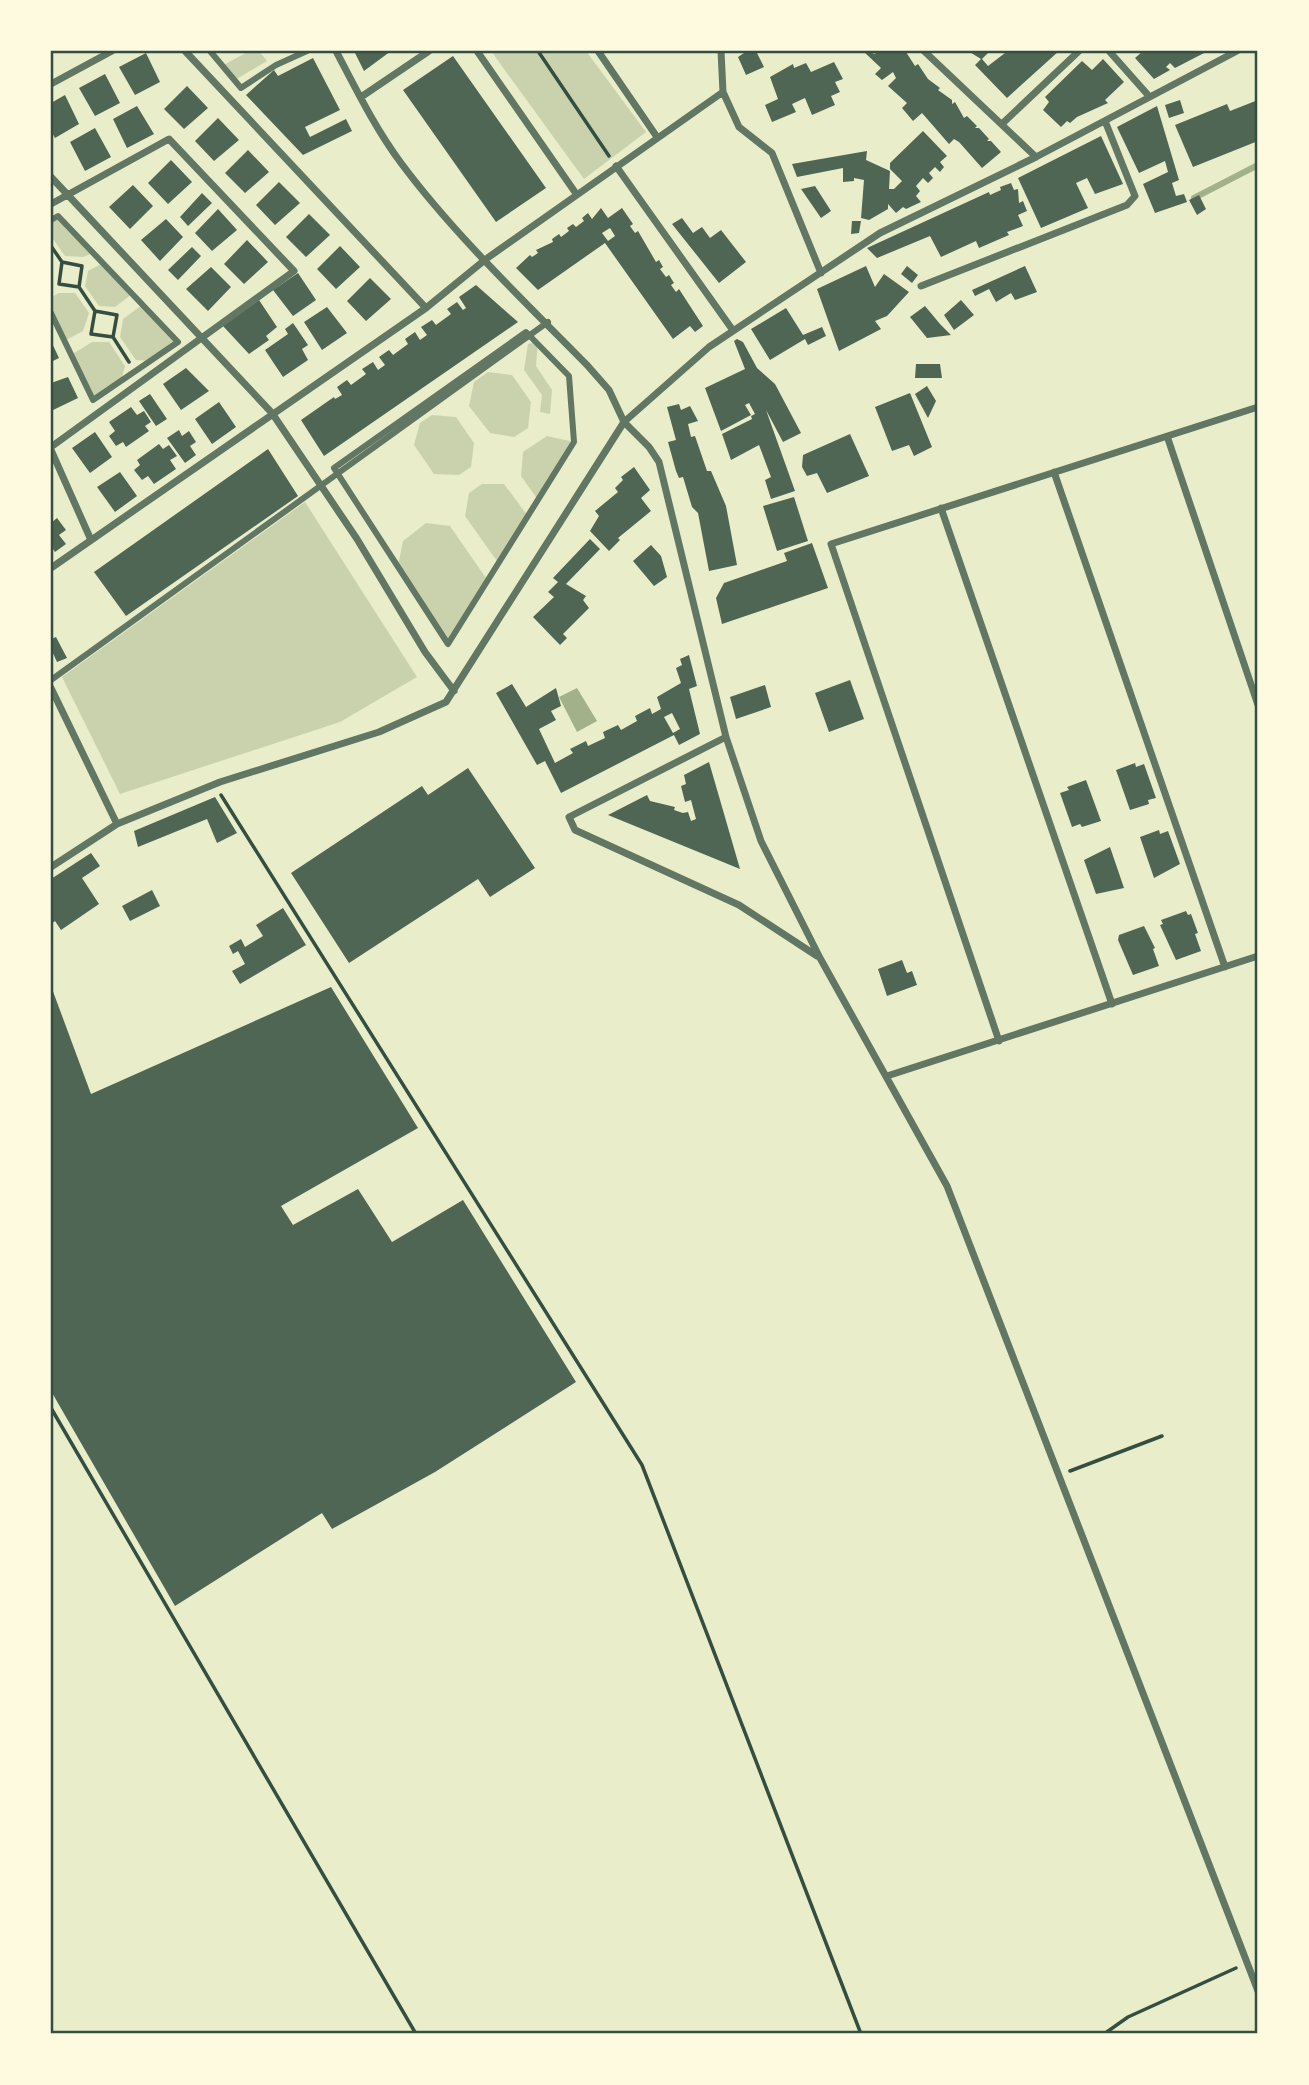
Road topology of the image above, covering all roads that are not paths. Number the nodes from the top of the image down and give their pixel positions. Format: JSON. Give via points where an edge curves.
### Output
{"nodes":[{"id":1,"x":112,"y":51,"type":"edge"},
{"id":2,"x":186,"y":51,"type":"edge"},
{"id":3,"x":209,"y":51,"type":"edge"},
{"id":4,"x":307,"y":51,"type":"edge"},
{"id":5,"x":337,"y":51,"type":"edge"},
{"id":6,"x":429,"y":51,"type":"edge"},
{"id":7,"x":477,"y":51,"type":"edge"},
{"id":8,"x":598,"y":51,"type":"edge"},
{"id":9,"x":721,"y":51,"type":"edge"},
{"id":10,"x":924,"y":51,"type":"edge"},
{"id":11,"x":1079,"y":51,"type":"edge"},
{"id":12,"x":1109,"y":51,"type":"edge"},
{"id":13,"x":1237,"y":51,"type":"edge"},
{"id":14,"x":51,"y":84,"type":"edge"},
{"id":15,"x":723,"y":92,"type":"junction"},
{"id":16,"x":1148,"y":95,"type":"junction"},
{"id":17,"x":361,"y":97,"type":"junction"},
{"id":18,"x":1105,"y":121,"type":"junction"},
{"id":19,"x":1003,"y":123,"type":"junction"},
{"id":20,"x":657,"y":137,"type":"junction"},
{"id":21,"x":1036,"y":157,"type":"junction"},
{"id":22,"x":616,"y":166,"type":"junction"},
{"id":23,"x":51,"y":177,"type":"edge"},
{"id":24,"x":68,"y":195,"type":"junction"},
{"id":25,"x":577,"y":195,"type":"junction"},
{"id":26,"x":51,"y":204,"type":"edge"},
{"id":27,"x":51,"y":220,"type":"edge"},
{"id":28,"x":486,"y":260,"type":"junction"},
{"id":29,"x":821,"y":273,"type":"junction"},
{"id":30,"x":921,"y":286,"type":"dead end"},
{"id":31,"x":426,"y":308,"type":"junction"},
{"id":32,"x":51,"y":313,"type":"edge"},
{"id":33,"x":548,"y":322,"type":"junction"},
{"id":34,"x":732,"y":329,"type":"junction"},
{"id":35,"x":530,"y":335,"type":"junction"},
{"id":36,"x":203,"y":339,"type":"junction"},
{"id":37,"x":1258,"y":407,"type":"edge"},
{"id":38,"x":272,"y":413,"type":"junction"},
{"id":39,"x":624,"y":422,"type":"junction"},
{"id":40,"x":1167,"y":436,"type":"junction"},
{"id":41,"x":51,"y":448,"type":"edge"},
{"id":42,"x":1054,"y":471,"type":"junction"},
{"id":43,"x":338,"y":474,"type":"junction"},
{"id":44,"x":321,"y":486,"type":"junction"},
{"id":45,"x":940,"y":508,"type":"junction"},
{"id":46,"x":91,"y":540,"type":"junction"},
{"id":47,"x":51,"y":568,"type":"edge"},
{"id":48,"x":51,"y":680,"type":"edge"},
{"id":49,"x":51,"y":688,"type":"edge"},
{"id":50,"x":454,"y":691,"type":"junction"},
{"id":51,"x":1258,"y":705,"type":"edge"},
{"id":52,"x":726,"y":737,"type":"junction"},
{"id":53,"x":117,"y":824,"type":"junction"},
{"id":54,"x":51,"y":867,"type":"edge"},
{"id":55,"x":1258,"y":956,"type":"edge"},
{"id":56,"x":820,"y":958,"type":"junction"},
{"id":57,"x":1225,"y":967,"type":"junction"},
{"id":58,"x":1112,"y":1004,"type":"junction"},
{"id":59,"x":999,"y":1041,"type":"junction"},
{"id":60,"x":887,"y":1076,"type":"junction"},
{"id":61,"x":1258,"y":1992,"type":"edge"}],
"edges":[{"from":1,"to":14,"type":"street"},
{"from":2,"to":31,"type":"street"},
{"from":3,"to":4,"type":"street","via":[[242,88]]},
{"from":5,"to":17,"type":"street"},
{"from":6,"to":17,"type":"street"},
{"from":7,"to":25,"type":"street"},
{"from":8,"to":20,"type":"street"},
{"from":9,"to":15,"type":"street"},
{"from":10,"to":19,"type":"street"},
{"from":11,"to":19,"type":"street"},
{"from":12,"to":16,"type":"street"},
{"from":13,"to":16,"type":"street"},
{"from":15,"to":20,"type":"street"},
{"from":15,"to":29,"type":"street","via":[[739,127],[772,153]]},
{"from":16,"to":18,"type":"street"},
{"from":17,"to":28,"type":"street","via":[[401,163]]},
{"from":18,"to":21,"type":"street"},
{"from":18,"to":30,"type":"street","via":[[1135,196],[1127,205]]},
{"from":19,"to":21,"type":"street"},
{"from":20,"to":22,"type":"street"},
{"from":21,"to":29,"type":"street","via":[[880,233]]},
{"from":22,"to":25,"type":"street"},
{"from":22,"to":34,"type":"street"},
{"from":23,"to":24,"type":"street"},
{"from":24,"to":26,"type":"street"},
{"from":24,"to":36,"type":"street"},
{"from":24,"to":36,"type":"street","via":[[170,139],[294,271]]},
{"from":25,"to":28,"type":"street"},
{"from":27,"to":32,"type":"street","via":[[58,216],[178,342],[93,400]]},
{"from":28,"to":31,"type":"street"},
{"from":28,"to":33,"type":"street"},
{"from":29,"to":34,"type":"street"},
{"from":31,"to":38,"type":"street"},
{"from":33,"to":35,"type":"street"},
{"from":33,"to":39,"type":"street","via":[[609,390]]},
{"from":34,"to":39,"type":"street"},
{"from":35,"to":43,"type":"street"},
{"from":35,"to":43,"type":"street","via":[[569,376],[575,442],[448,644]]},
{"from":36,"to":38,"type":"street"},
{"from":36,"to":41,"type":"street"},
{"from":37,"to":40,"type":"street"},
{"from":38,"to":44,"type":"street"},
{"from":38,"to":46,"type":"street"},
{"from":39,"to":50,"type":"street"},
{"from":39,"to":52,"type":"street","via":[[659,462]]},
{"from":40,"to":42,"type":"street"},
{"from":40,"to":51,"type":"street"},
{"from":41,"to":46,"type":"street"},
{"from":42,"to":45,"type":"street"},
{"from":42,"to":57,"type":"street"},
{"from":43,"to":44,"type":"street"},
{"from":44,"to":48,"type":"street"},
{"from":44,"to":50,"type":"street"},
{"from":45,"to":58,"type":"street"},
{"from":45,"to":59,"type":"street","via":[[831,544]]},
{"from":46,"to":47,"type":"street"},
{"from":49,"to":53,"type":"street"},
{"from":50,"to":53,"type":"street","via":[[446,702],[379,732],[215,785]]},
{"from":52,"to":56,"type":"street","via":[[761,841]]},
{"from":52,"to":56,"type":"street","via":[[569,817],[575,830],[739,905]]},
{"from":53,"to":54,"type":"street"},
{"from":55,"to":57,"type":"street"},
{"from":56,"to":60,"type":"street"},
{"from":57,"to":58,"type":"street"},
{"from":58,"to":59,"type":"street"},
{"from":59,"to":60,"type":"street"},
{"from":60,"to":61,"type":"street","via":[[947,1186]]}]}
